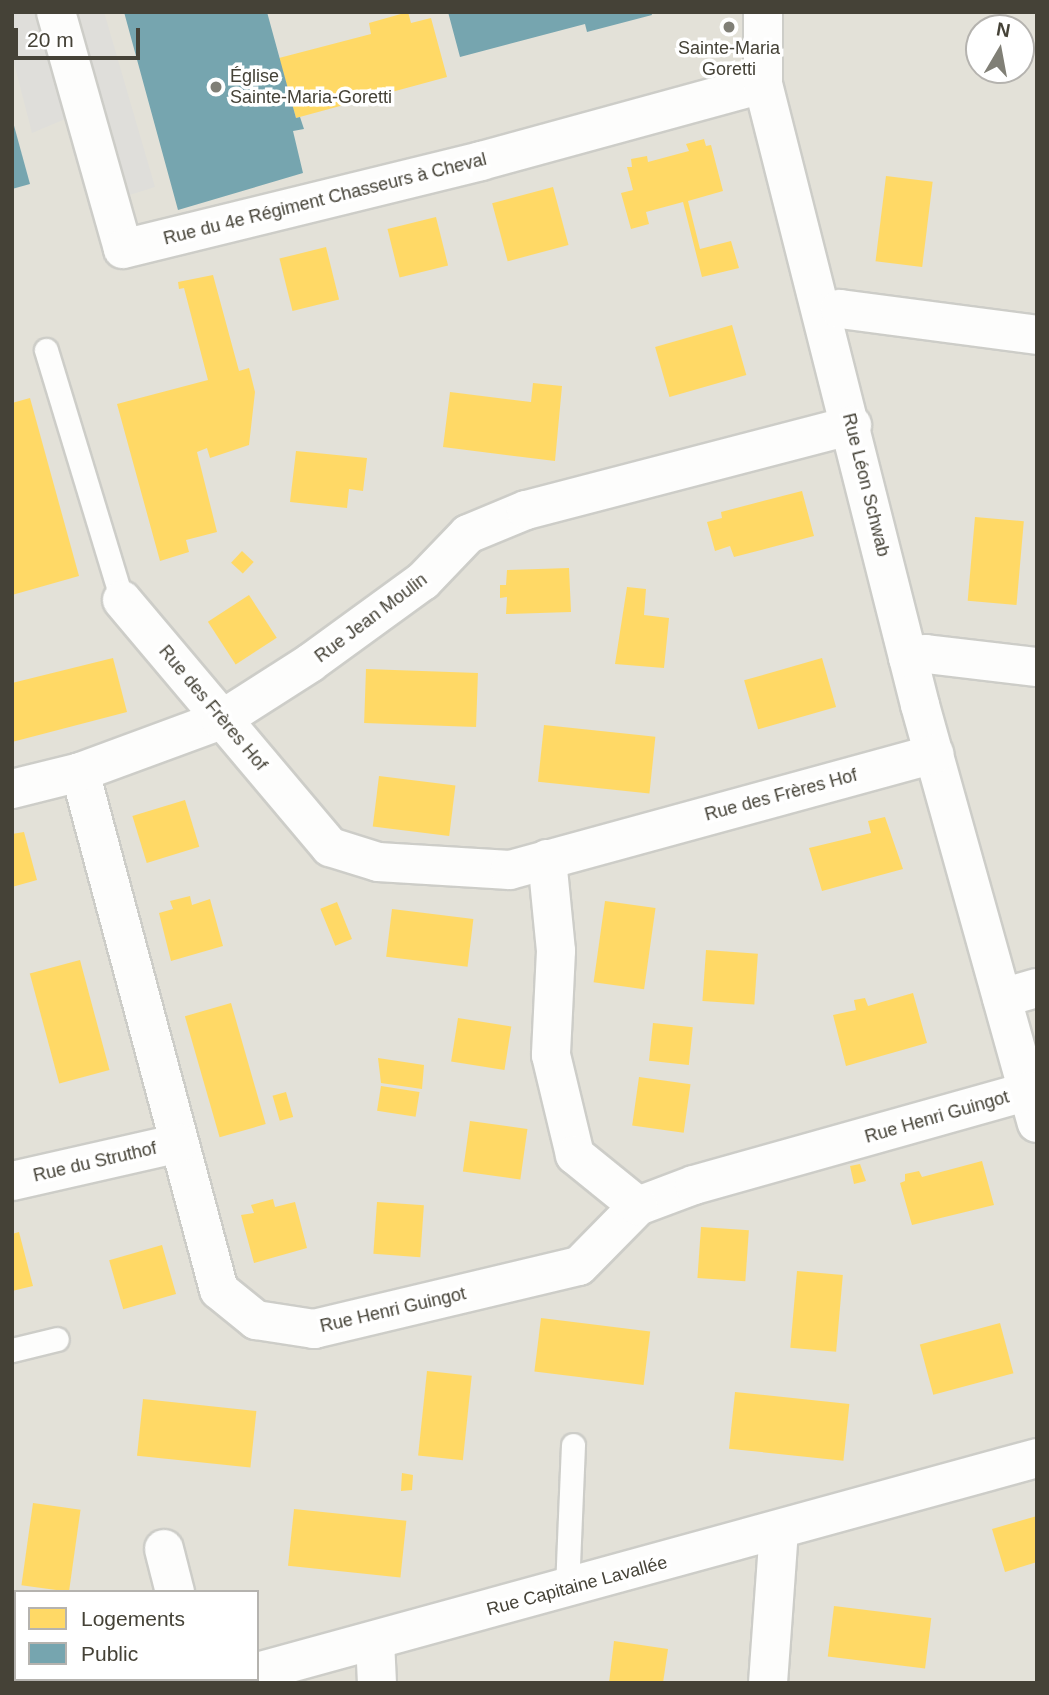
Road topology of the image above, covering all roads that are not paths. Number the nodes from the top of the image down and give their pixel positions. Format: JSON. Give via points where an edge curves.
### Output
{"nodes":[{"id":1,"x":56,"y":12,"type":"edge"},
{"id":2,"x":763,"y":12,"type":"edge"},
{"id":3,"x":764,"y":84,"type":"junction"},
{"id":4,"x":823,"y":314,"type":"junction"},
{"id":5,"x":1037,"y":335,"type":"edge"},
{"id":6,"x":46,"y":350,"type":"dead end"},
{"id":7,"x":852,"y":425,"type":"junction"},
{"id":8,"x":122,"y":600,"type":"joint"},
{"id":9,"x":908,"y":657,"type":"junction"},
{"id":10,"x":1037,"y":667,"type":"edge"},
{"id":11,"x":221,"y":720,"type":"junction"},
{"id":12,"x":934,"y":754,"type":"junction"},
{"id":13,"x":80,"y":772,"type":"junction"},
{"id":14,"x":12,"y":789,"type":"edge"},
{"id":15,"x":547,"y":859,"type":"junction"},
{"id":16,"x":1019,"y":993,"type":"edge"},
{"id":17,"x":1032,"y":1107,"type":"edge"},
{"id":18,"x":179,"y":1143,"type":"junction"},
{"id":19,"x":12,"y":1181,"type":"edge"},
{"id":20,"x":638,"y":1206,"type":"junction"},
{"id":21,"x":57,"y":1339,"type":"dead end"},
{"id":22,"x":12,"y":1350,"type":"edge"},
{"id":23,"x":573,"y":1445,"type":"dead end"},
{"id":24,"x":1037,"y":1458,"type":"edge"},
{"id":25,"x":779,"y":1531,"type":"junction"},
{"id":26,"x":164,"y":1549,"type":"dead end"},
{"id":27,"x":567,"y":1588,"type":"junction"},
{"id":28,"x":174,"y":1590,"type":"edge"},
{"id":29,"x":376,"y":1641,"type":"junction"},
{"id":30,"x":259,"y":1671,"type":"edge"},
{"id":31,"x":377,"y":1683,"type":"edge"},
{"id":32,"x":768,"y":1683,"type":"edge"}],
"edges":[{"from":1,"to":3,"type":"street","name":"Rue du 4e Régiment Chasseurs à Cheval","via":[[123,249]]},
{"from":2,"to":3,"type":"street","name":"Rue Léon Schwab"},
{"from":3,"to":4,"type":"street","name":"Rue Léon Schwab"},
{"from":4,"to":5,"type":"street","via":[[840,309]]},
{"from":4,"to":7,"type":"street","name":"Rue Léon Schwab"},
{"from":6,"to":8,"type":"lane","name":"Rue des Frères Hof"},
{"from":7,"to":9,"type":"street","name":"Rue Léon Schwab"},
{"from":7,"to":11,"type":"street","name":"Rue Jean Moulin","via":[[526,510],[468,534],[423,581]]},
{"from":8,"to":11,"type":"street","name":"Rue des Frères Hof"},
{"from":9,"to":10,"type":"street","via":[[926,654]]},
{"from":9,"to":12,"type":"street","name":"Rue Léon Schwab"},
{"from":11,"to":13,"type":"street","name":"Rue Jean Moulin"},
{"from":11,"to":15,"type":"street","name":"Rue des Frères Hof","via":[[330,847],[378,862],[510,870]]},
{"from":12,"to":15,"type":"street","name":"Rue des Frères Hof"},
{"from":12,"to":16,"type":"street","name":"Rue Léon Schwab"},
{"from":13,"to":14,"type":"street","name":"Rue Jean Moulin"},
{"from":13,"to":18,"type":"street","name":"Rue Henri Guingot"},
{"from":15,"to":20,"type":"street","via":[[556,951],[551,1055],[575,1155]]},
{"from":16,"to":17,"type":"street","name":"Rue Léon Schwab"},
{"from":17,"to":20,"type":"street","name":"Rue Henri Guingot","via":[[694,1185]]},
{"from":18,"to":19,"type":"street","name":"Rue du Struthof"},
{"from":18,"to":20,"type":"street","name":"Rue Henri Guingot","via":[[219,1290],[256,1321],[314,1329],[579,1266]]},
{"from":21,"to":22,"type":"lane"},
{"from":23,"to":27,"type":"lane"},
{"from":24,"to":25,"type":"street","name":"Rue Capitaine Lavallée"},
{"from":25,"to":27,"type":"street","name":"Rue Capitaine Lavallée"},
{"from":25,"to":32,"type":"street"},
{"from":26,"to":28,"type":"street"},
{"from":27,"to":29,"type":"street","name":"Rue Capitaine Lavallée"},
{"from":29,"to":30,"type":"street","name":"Rue Capitaine Lavallée"},
{"from":29,"to":31,"type":"street"}]}
